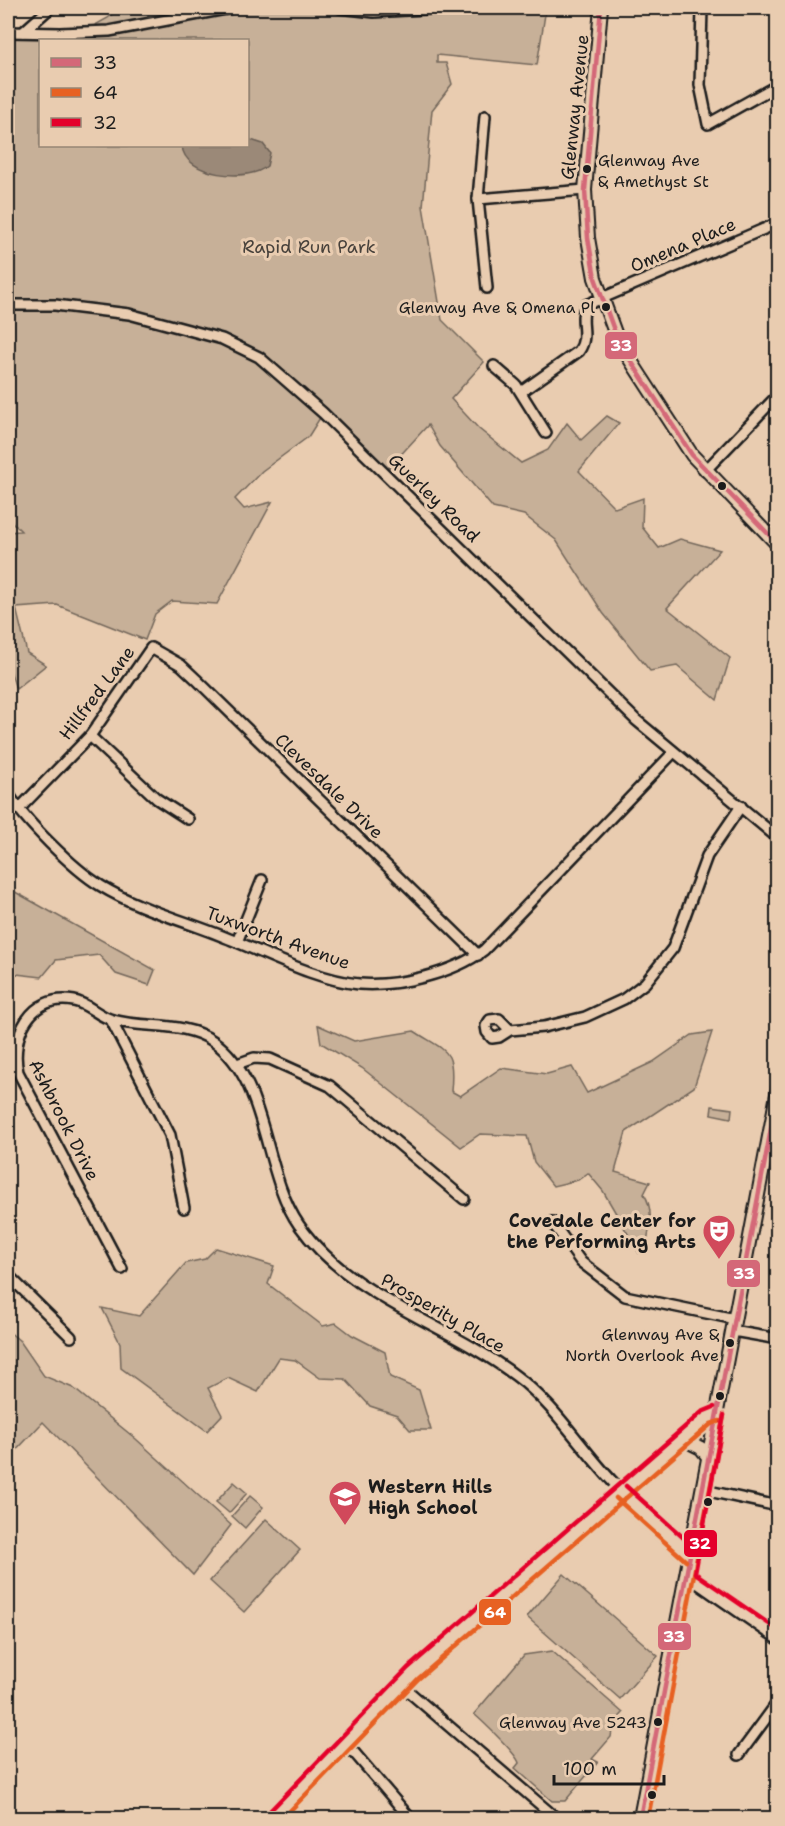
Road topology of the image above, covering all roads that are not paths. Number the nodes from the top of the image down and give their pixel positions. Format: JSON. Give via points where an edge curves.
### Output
{"nodes":[{"id":1,"x":50,"y":8,"type":"edge"},
{"id":2,"x":231,"y":8,"type":"edge"},
{"id":3,"x":340,"y":8,"type":"edge"},
{"id":4,"x":440,"y":8,"type":"edge"},
{"id":5,"x":601,"y":8,"type":"edge"},
{"id":6,"x":702,"y":8,"type":"edge"},
{"id":7,"x":8,"y":32,"type":"edge"},
{"id":8,"x":23,"y":32,"type":"junction"},
{"id":9,"x":777,"y":85,"type":"edge"},
{"id":10,"x":485,"y":116,"type":"dead end"},
{"id":11,"x":585,"y":190,"type":"junction"},
{"id":12,"x":478,"y":199,"type":"junction"},
{"id":13,"x":777,"y":223,"type":"edge"},
{"id":14,"x":487,"y":288,"type":"dead end"},
{"id":15,"x":602,"y":297,"type":"junction"},
{"id":16,"x":8,"y":305,"type":"edge"},
{"id":17,"x":494,"y":366,"type":"dead end"},
{"id":18,"x":520,"y":392,"type":"junction"},
{"id":19,"x":777,"y":394,"type":"edge"},
{"id":20,"x":546,"y":433,"type":"dead end"},
{"id":21,"x":705,"y":471,"type":"junction"},
{"id":22,"x":777,"y":545,"type":"edge"},
{"id":23,"x":151,"y":648,"type":"joint"},
{"id":24,"x":90,"y":736,"type":"junction"},
{"id":25,"x":673,"y":753,"type":"junction"},
{"id":26,"x":8,"y":793,"type":"edge"},
{"id":27,"x":741,"y":806,"type":"junction"},
{"id":28,"x":20,"y":809,"type":"junction"},
{"id":29,"x":188,"y":819,"type":"dead end"},
{"id":30,"x":777,"y":838,"type":"edge"},
{"id":31,"x":262,"y":880,"type":"dead end"},
{"id":32,"x":237,"y":942,"type":"junction"},
{"id":33,"x":478,"y":955,"type":"junction"},
{"id":34,"x":111,"y":1020,"type":"junction"},
{"id":35,"x":510,"y":1030,"type":"dead end"},
{"id":36,"x":237,"y":1064,"type":"junction"},
{"id":37,"x":18,"y":1072,"type":"junction"},
{"id":38,"x":8,"y":1077,"type":"edge"},
{"id":39,"x":777,"y":1089,"type":"edge"},
{"id":40,"x":774,"y":1129,"type":"edge"},
{"id":41,"x":464,"y":1199,"type":"dead end"},
{"id":42,"x":184,"y":1208,"type":"dead end"},
{"id":43,"x":552,"y":1222,"type":"dead end"},
{"id":44,"x":122,"y":1269,"type":"dead end"},
{"id":45,"x":8,"y":1275,"type":"edge"},
{"id":46,"x":734,"y":1325,"type":"junction"},
{"id":47,"x":71,"y":1337,"type":"dead end"},
{"id":48,"x":777,"y":1339,"type":"edge"},
{"id":49,"x":717,"y":1414,"type":"junction"},
{"id":50,"x":683,"y":1439,"type":"junction"},
{"id":51,"x":709,"y":1458,"type":"junction"},
{"id":52,"x":704,"y":1490,"type":"junction"},
{"id":53,"x":621,"y":1492,"type":"junction"},
{"id":54,"x":777,"y":1506,"type":"edge"},
{"id":55,"x":691,"y":1555,"type":"junction"},
{"id":56,"x":687,"y":1576,"type":"junction"},
{"id":57,"x":777,"y":1639,"type":"edge"},
{"id":58,"x":401,"y":1685,"type":"junction"},
{"id":59,"x":777,"y":1702,"type":"edge"},
{"id":60,"x":346,"y":1743,"type":"junction"},
{"id":61,"x":739,"y":1755,"type":"dead end"},
{"id":62,"x":273,"y":1818,"type":"edge"},
{"id":63,"x":410,"y":1818,"type":"edge"},
{"id":64,"x":556,"y":1818,"type":"edge"},
{"id":65,"x":640,"y":1818,"type":"edge"}],
"edges":[{"from":1,"to":8,"type":"street"},
{"from":2,"to":8,"type":"street","via":[[109,31]]},
{"from":3,"to":4,"type":"street","via":[[374,12]]},
{"from":5,"to":11,"type":"main road","name":"Glenway Avenue"},
{"from":6,"to":9,"type":"street","via":[[700,85],[708,124]]},
{"from":7,"to":8,"type":"street"},
{"from":10,"to":12,"type":"street"},
{"from":11,"to":12,"type":"street"},
{"from":11,"to":15,"type":"main road","name":"Glenway Avenue","via":[[591,261]]},
{"from":12,"to":14,"type":"street"},
{"from":13,"to":15,"type":"street","name":"Omena Place"},
{"from":15,"to":18,"type":"street","via":[[584,308],[585,341],[579,351]]},
{"from":15,"to":21,"type":"main road","name":"Glenway Avenue","via":[[618,341]]},
{"from":16,"to":25,"type":"street","name":"Guerley Road","via":[[65,306],[129,314],[222,339],[259,357],[322,413]]},
{"from":17,"to":18,"type":"street"},
{"from":18,"to":20,"type":"street"},
{"from":19,"to":21,"type":"street"},
{"from":21,"to":22,"type":"main road","name":"Glenway Avenue"},
{"from":23,"to":24,"type":"street","name":"Hillfred Lane"},
{"from":23,"to":33,"type":"street","name":"Clevesdale Drive","via":[[189,673]]},
{"from":24,"to":28,"type":"street","name":"Hillfred Lane"},
{"from":24,"to":29,"type":"street","via":[[157,799]]},
{"from":25,"to":27,"type":"street","name":"Guerley Road"},
{"from":25,"to":33,"type":"street","name":"Tuxworth Avenue"},
{"from":26,"to":28,"type":"street","name":"Tuxworth Avenue"},
{"from":27,"to":30,"type":"street","name":"Guerley Road"},
{"from":27,"to":35,"type":"street","via":[[706,856],[673,948],[645,983],[624,999],[585,1017]]},
{"from":28,"to":32,"type":"street","name":"Tuxworth Avenue","via":[[99,885]]},
{"from":31,"to":32,"type":"street"},
{"from":32,"to":33,"type":"street","name":"Tuxworth Avenue","via":[[322,975],[364,984],[396,982],[456,968]]},
{"from":34,"to":36,"type":"street","name":"Ashbrook Drive","via":[[204,1035],[228,1052]]},
{"from":34,"to":37,"type":"street","name":"Ashbrook Drive","via":[[73,1001],[58,1001],[40,1008],[18,1034]]},
{"from":34,"to":42,"type":"street","via":[[170,1135]]},
{"from":36,"to":41,"type":"street","via":[[254,1058],[270,1059],[330,1086]]},
{"from":36,"to":53,"type":"street","name":"Prosperity Place","via":[[259,1115],[283,1193],[299,1224],[319,1250],[355,1281],[443,1329],[516,1376],[555,1413]]},
{"from":37,"to":38,"type":"street"},
{"from":37,"to":44,"type":"street","name":"Ashbrook Drive"},
{"from":39,"to":40,"type":"main road"},
{"from":40,"to":46,"type":"main road"},
{"from":43,"to":46,"type":"street","via":[[581,1262],[625,1296]]},
{"from":45,"to":47,"type":"street"},
{"from":46,"to":48,"type":"street"},
{"from":46,"to":49,"type":"main road"},
{"from":49,"to":50,"type":"street"},
{"from":49,"to":51,"type":"main road"},
{"from":50,"to":51,"type":"main road","via":[[701,1448]]},
{"from":50,"to":53,"type":"street"},
{"from":51,"to":52,"type":"main road"},
{"from":52,"to":54,"type":"street"},
{"from":52,"to":55,"type":"main road"},
{"from":53,"to":55,"type":"street","name":"Prosperity Place"},
{"from":53,"to":58,"type":"street"},
{"from":55,"to":56,"type":"main road"},
{"from":56,"to":57,"type":"street"},
{"from":56,"to":65,"type":"main road"},
{"from":58,"to":60,"type":"street"},
{"from":58,"to":64,"type":"street"},
{"from":59,"to":61,"type":"street"},
{"from":60,"to":62,"type":"street"},
{"from":60,"to":63,"type":"street"}]}
